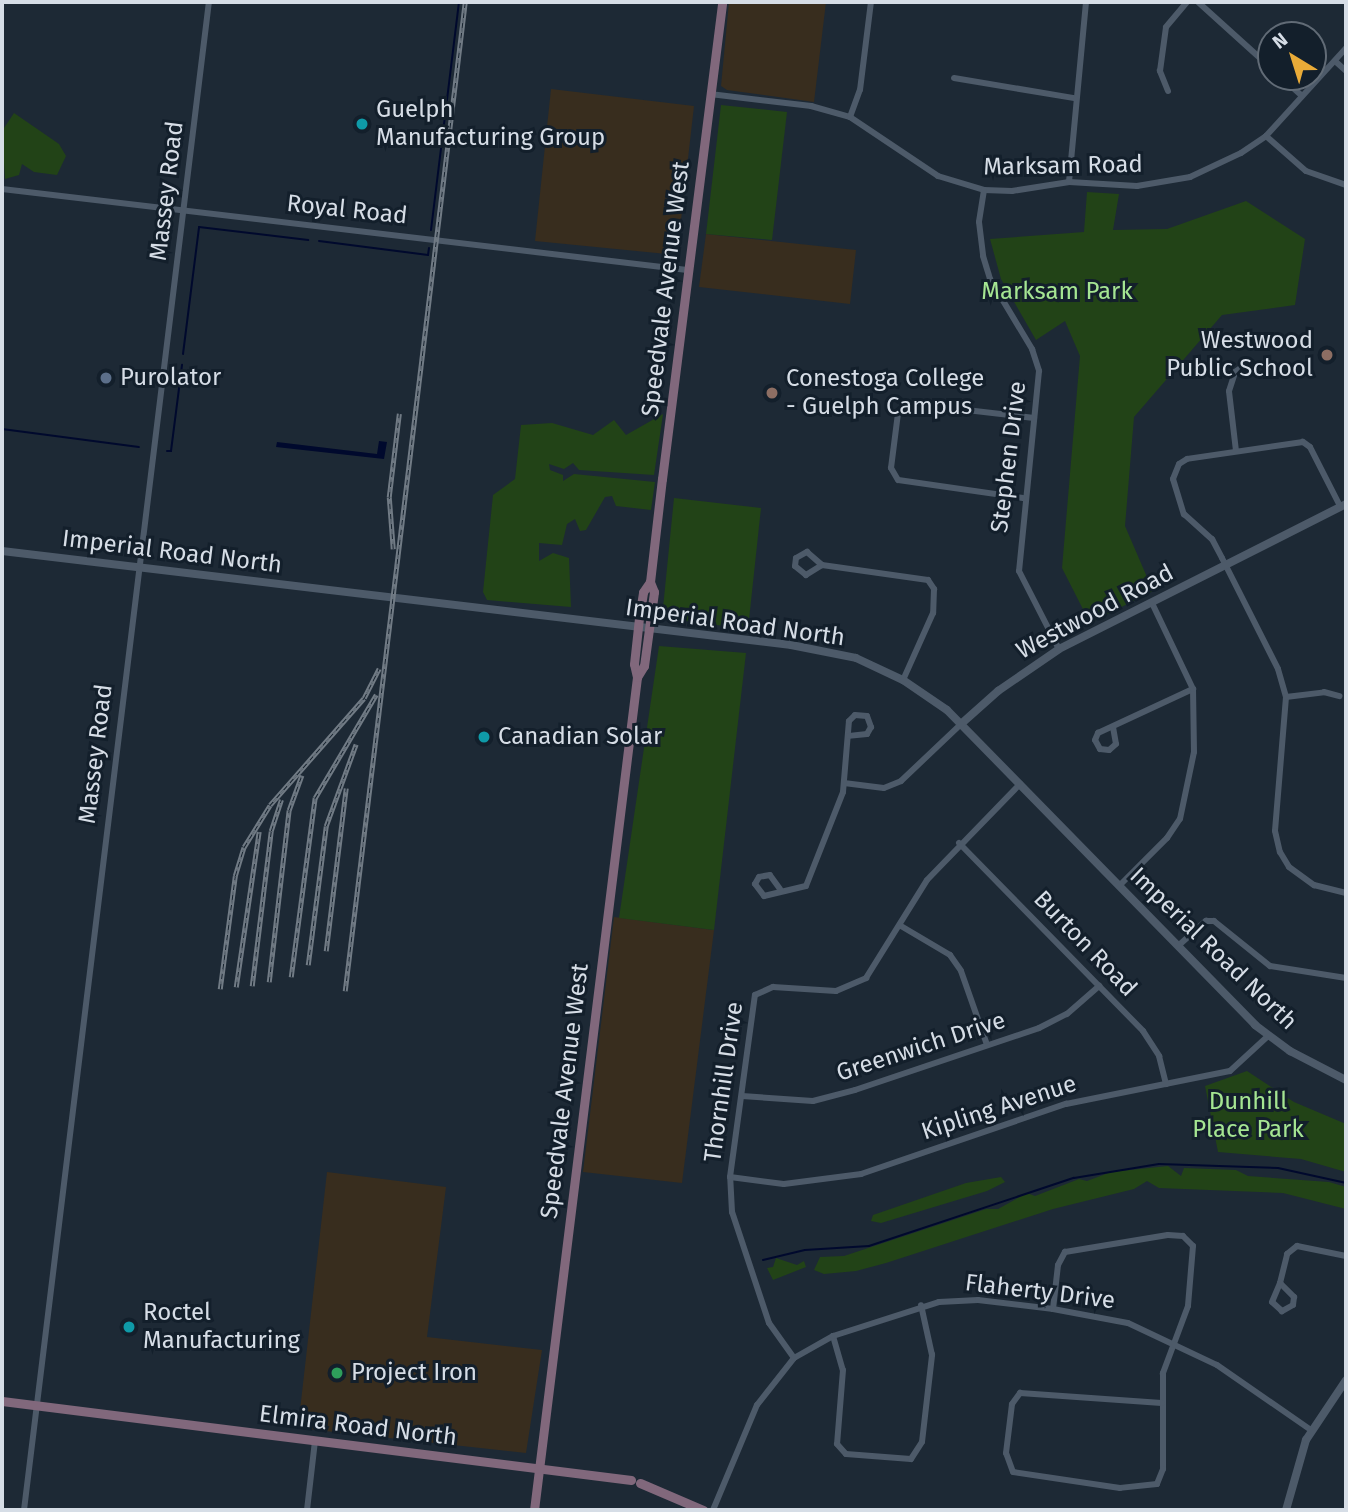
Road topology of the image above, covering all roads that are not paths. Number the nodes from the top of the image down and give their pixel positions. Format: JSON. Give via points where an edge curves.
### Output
{"nodes":[{"id":1,"x":209,"y":2,"type":"edge"},
{"id":2,"x":722,"y":2,"type":"edge"},
{"id":3,"x":871,"y":2,"type":"edge"},
{"id":4,"x":1086,"y":2,"type":"edge"},
{"id":5,"x":1187,"y":2,"type":"edge"},
{"id":6,"x":1198,"y":2,"type":"edge"},
{"id":7,"x":1346,"y":48,"type":"edge"},
{"id":8,"x":1257,"y":55,"type":"edge"},
{"id":9,"x":1335,"y":61,"type":"junction"},
{"id":10,"x":1346,"y":71,"type":"edge"},
{"id":11,"x":954,"y":78,"type":"dead end"},
{"id":12,"x":1296,"y":91,"type":"edge"},
{"id":13,"x":1168,"y":92,"type":"dead end"},
{"id":14,"x":710,"y":94,"type":"junction"},
{"id":15,"x":1302,"y":96,"type":"junction"},
{"id":16,"x":1074,"y":98,"type":"junction"},
{"id":17,"x":850,"y":117,"type":"junction"},
{"id":18,"x":1266,"y":136,"type":"junction"},
{"id":19,"x":1069,"y":182,"type":"junction"},
{"id":20,"x":1346,"y":185,"type":"edge"},
{"id":21,"x":2,"y":189,"type":"edge"},
{"id":22,"x":984,"y":190,"type":"junction"},
{"id":23,"x":184,"y":211,"type":"junction"},
{"id":24,"x":687,"y":270,"type":"junction"},
{"id":25,"x":1248,"y":363,"type":"dead end"},
{"id":26,"x":1034,"y":418,"type":"junction"},
{"id":27,"x":1236,"y":451,"type":"junction"},
{"id":28,"x":1023,"y":498,"type":"junction"},
{"id":29,"x":1343,"y":505,"type":"edge"},
{"id":30,"x":2,"y":551,"type":"edge"},
{"id":31,"x":822,"y":565,"type":"dead end"},
{"id":32,"x":1226,"y":565,"type":"junction"},
{"id":33,"x":138,"y":566,"type":"junction"},
{"id":34,"x":650,"y":582,"type":"junction"},
{"id":35,"x":1152,"y":603,"type":"junction"},
{"id":36,"x":638,"y":629,"type":"junction"},
{"id":37,"x":649,"y":630,"type":"junction"},
{"id":38,"x":1059,"y":649,"type":"junction"},
{"id":39,"x":638,"y":677,"type":"junction"},
{"id":40,"x":904,"y":680,"type":"junction"},
{"id":41,"x":1193,"y":689,"type":"junction"},
{"id":42,"x":1339,"y":696,"type":"dead end"},
{"id":43,"x":1286,"y":697,"type":"junction"},
{"id":44,"x":961,"y":724,"type":"junction"},
{"id":45,"x":1113,"y":727,"type":"dead end"},
{"id":46,"x":849,"y":736,"type":"dead end"},
{"id":47,"x":844,"y":783,"type":"junction"},
{"id":48,"x":1020,"y":784,"type":"junction"},
{"id":49,"x":959,"y":843,"type":"junction"},
{"id":50,"x":1119,"y":886,"type":"junction"},
{"id":51,"x":780,"y":889,"type":"dead end"},
{"id":52,"x":1346,"y":893,"type":"edge"},
{"id":53,"x":901,"y":926,"type":"junction"},
{"id":54,"x":1178,"y":946,"type":"junction"},
{"id":55,"x":1346,"y":978,"type":"edge"},
{"id":56,"x":1099,"y":986,"type":"junction"},
{"id":57,"x":1268,"y":1036,"type":"junction"},
{"id":58,"x":987,"y":1045,"type":"junction"},
{"id":59,"x":1346,"y":1080,"type":"edge"},
{"id":60,"x":1166,"y":1084,"type":"junction"},
{"id":61,"x":742,"y":1096,"type":"junction"},
{"id":62,"x":730,"y":1177,"type":"junction"},
{"id":63,"x":1346,"y":1256,"type":"edge"},
{"id":64,"x":1280,"y":1283,"type":"dead end"},
{"id":65,"x":921,"y":1306,"type":"junction"},
{"id":66,"x":1053,"y":1309,"type":"junction"},
{"id":67,"x":833,"y":1336,"type":"junction"},
{"id":68,"x":1175,"y":1342,"type":"junction"},
{"id":69,"x":794,"y":1358,"type":"junction"},
{"id":70,"x":1346,"y":1380,"type":"edge"},
{"id":71,"x":2,"y":1401,"type":"edge"},
{"id":72,"x":1162,"y":1403,"type":"junction"},
{"id":73,"x":39,"y":1406,"type":"junction"},
{"id":74,"x":1311,"y":1430,"type":"junction"},
{"id":75,"x":315,"y":1441,"type":"junction"},
{"id":76,"x":539,"y":1469,"type":"junction"},
{"id":77,"x":24,"y":1510,"type":"edge"},
{"id":78,"x":307,"y":1510,"type":"edge"},
{"id":79,"x":534,"y":1510,"type":"edge"},
{"id":80,"x":703,"y":1510,"type":"edge"},
{"id":81,"x":713,"y":1510,"type":"edge"},
{"id":82,"x":1286,"y":1510,"type":"edge"}],
"edges":[{"from":1,"to":23,"type":"street","name":"Massey Road"},
{"from":2,"to":14,"type":"main road","name":"Speedvale Avenue West"},
{"from":3,"to":17,"type":"street","via":[[861,82]]},
{"from":4,"to":16,"type":"street"},
{"from":5,"to":13,"type":"street","via":[[1166,27],[1160,71]]},
{"from":6,"to":8,"type":"street"},
{"from":7,"to":9,"type":"street","name":"Marksam Road"},
{"from":9,"to":10,"type":"street"},
{"from":9,"to":15,"type":"street","name":"Marksam Road"},
{"from":11,"to":16,"type":"street"},
{"from":12,"to":15,"type":"street"},
{"from":14,"to":17,"type":"street","name":"Marksam Road","via":[[811,106]]},
{"from":14,"to":24,"type":"main road","name":"Speedvale Avenue West"},
{"from":15,"to":18,"type":"street","name":"Marksam Road"},
{"from":16,"to":19,"type":"street"},
{"from":17,"to":22,"type":"street","name":"Marksam Road","via":[[938,176]]},
{"from":18,"to":19,"type":"street","name":"Marksam Road","via":[[1215,168],[1178,180],[1137,186]]},
{"from":18,"to":20,"type":"street","via":[[1306,171]]},
{"from":19,"to":22,"type":"street","name":"Marksam Road","via":[[1012,191]]},
{"from":21,"to":23,"type":"street","name":"Royal Road"},
{"from":22,"to":26,"type":"street","name":"Stephen Drive","via":[[979,222],[990,279],[1037,360]]},
{"from":23,"to":24,"type":"street","name":"Royal Road"},
{"from":23,"to":33,"type":"street","name":"Massey Road"},
{"from":24,"to":34,"type":"main road","name":"Speedvale Avenue West"},
{"from":25,"to":27,"type":"street","via":[[1235,372],[1229,391]]},
{"from":26,"to":28,"type":"street","name":"Stephen Drive"},
{"from":26,"to":28,"type":"street","via":[[910,404],[898,413],[896,427],[891,468],[904,483]]},
{"from":27,"to":29,"type":"street","via":[[1303,442]]},
{"from":27,"to":32,"type":"street","via":[[1187,459],[1173,479],[1184,514],[1212,539]]},
{"from":28,"to":38,"type":"street","name":"Stephen Drive","via":[[1018,550],[1021,579]]},
{"from":29,"to":32,"type":"street","name":"Westwood Road"},
{"from":30,"to":33,"type":"street","name":"Imperial Road North"},
{"from":31,"to":40,"type":"street","via":[[928,580],[934,589],[933,613]]},
{"from":32,"to":35,"type":"street","name":"Westwood Road"},
{"from":32,"to":43,"type":"street","via":[[1278,669]]},
{"from":33,"to":36,"type":"street","name":"Imperial Road North"},
{"from":33,"to":73,"type":"street","name":"Massey Road"},
{"from":34,"to":36,"type":"main road","name":"Speedvale Avenue West","via":[[643,592]]},
{"from":34,"to":37,"type":"main road","name":"Speedvale Avenue West","via":[[654,592]]},
{"from":35,"to":38,"type":"street","name":"Westwood Road"},
{"from":35,"to":41,"type":"street"},
{"from":36,"to":37,"type":"street","name":"Imperial Road North"},
{"from":36,"to":39,"type":"main road","name":"Speedvale Avenue West","via":[[634,664]]},
{"from":37,"to":39,"type":"main road","name":"Speedvale Avenue West"},
{"from":37,"to":40,"type":"street","name":"Imperial Road North","via":[[831,651]]},
{"from":38,"to":44,"type":"street","name":"Westwood Road","via":[[998,691]]},
{"from":39,"to":76,"type":"main road","name":"Speedvale Avenue West"},
{"from":40,"to":44,"type":"street","name":"Imperial Road North"},
{"from":41,"to":45,"type":"street"},
{"from":41,"to":50,"type":"street","via":[[1194,752],[1180,818],[1167,838]]},
{"from":42,"to":43,"type":"street","via":[[1324,692]]},
{"from":43,"to":52,"type":"street","via":[[1275,831],[1280,852],[1290,867],[1314,885]]},
{"from":44,"to":47,"type":"street","name":"Westwood Road","via":[[901,781],[884,788]]},
{"from":44,"to":48,"type":"street","name":"Imperial Road North"},
{"from":46,"to":47,"type":"street"},
{"from":47,"to":51,"type":"street","via":[[806,886],[798,891]]},
{"from":48,"to":49,"type":"street","name":"Thornhill Drive"},
{"from":48,"to":50,"type":"street","name":"Imperial Road North"},
{"from":49,"to":53,"type":"street","name":"Thornhill Drive","via":[[919,890]]},
{"from":49,"to":56,"type":"street","name":"Burton Road"},
{"from":50,"to":54,"type":"street","name":"Imperial Road North"},
{"from":53,"to":58,"type":"street","via":[[950,956],[961,971]]},
{"from":53,"to":61,"type":"street","name":"Thornhill Drive","via":[[878,965],[849,987],[823,992],[773,987],[755,995]]},
{"from":54,"to":55,"type":"street","via":[[1206,921],[1214,921],[1270,966]]},
{"from":54,"to":57,"type":"street","name":"Imperial Road North"},
{"from":56,"to":58,"type":"street","name":"Greenwich Drive","via":[[1055,1021]]},
{"from":56,"to":60,"type":"street","name":"Burton Road","via":[[1150,1038]]},
{"from":57,"to":59,"type":"street","name":"Imperial Road North"},
{"from":57,"to":60,"type":"street","name":"Kipling Avenue","via":[[1230,1071]]},
{"from":58,"to":61,"type":"street","name":"Greenwich Drive","via":[[813,1101]]},
{"from":60,"to":62,"type":"street","name":"Kipling Avenue","via":[[1066,1104],[861,1174],[784,1184]]},
{"from":61,"to":62,"type":"street","name":"Thornhill Drive"},
{"from":62,"to":69,"type":"street","name":"Thornhill Drive","via":[[732,1212],[757,1289],[772,1329]]},
{"from":63,"to":64,"type":"street","via":[[1297,1246],[1287,1254]]},
{"from":65,"to":66,"type":"street","name":"Flaherty Drive","via":[[956,1300]]},
{"from":65,"to":67,"type":"street","name":"Flaherty Drive"},
{"from":65,"to":67,"type":"street","via":[[932,1355],[922,1442],[911,1460],[846,1454],[837,1444],[843,1370]]},
{"from":66,"to":68,"type":"street","name":"Flaherty Drive","via":[[1128,1323]]},
{"from":66,"to":68,"type":"street","via":[[1058,1265],[1065,1252],[1168,1234],[1182,1236],[1191,1242],[1194,1256],[1188,1307]]},
{"from":67,"to":69,"type":"street","name":"Flaherty Drive"},
{"from":68,"to":72,"type":"street","via":[[1163,1373]]},
{"from":68,"to":74,"type":"street","name":"Flaherty Drive","via":[[1217,1365]]},
{"from":69,"to":81,"type":"street","name":"Flaherty Drive","via":[[757,1405]]},
{"from":70,"to":74,"type":"street"},
{"from":71,"to":73,"type":"main road","name":"Elmira Road North"},
{"from":72,"to":72,"type":"street","via":[[1162,1477],[1149,1488],[1023,1476],[1008,1466],[1012,1404],[1020,1394]]},
{"from":73,"to":75,"type":"main road","name":"Elmira Road North"},
{"from":73,"to":77,"type":"street","name":"Massey Road"},
{"from":74,"to":82,"type":"street"},
{"from":75,"to":76,"type":"main road","name":"Elmira Road North"},
{"from":75,"to":78,"type":"street"},
{"from":76,"to":79,"type":"main road","name":"Speedvale Avenue West"},
{"from":76,"to":80,"type":"main road","name":"Elmira Road North","via":[[635,1482]]}]}
